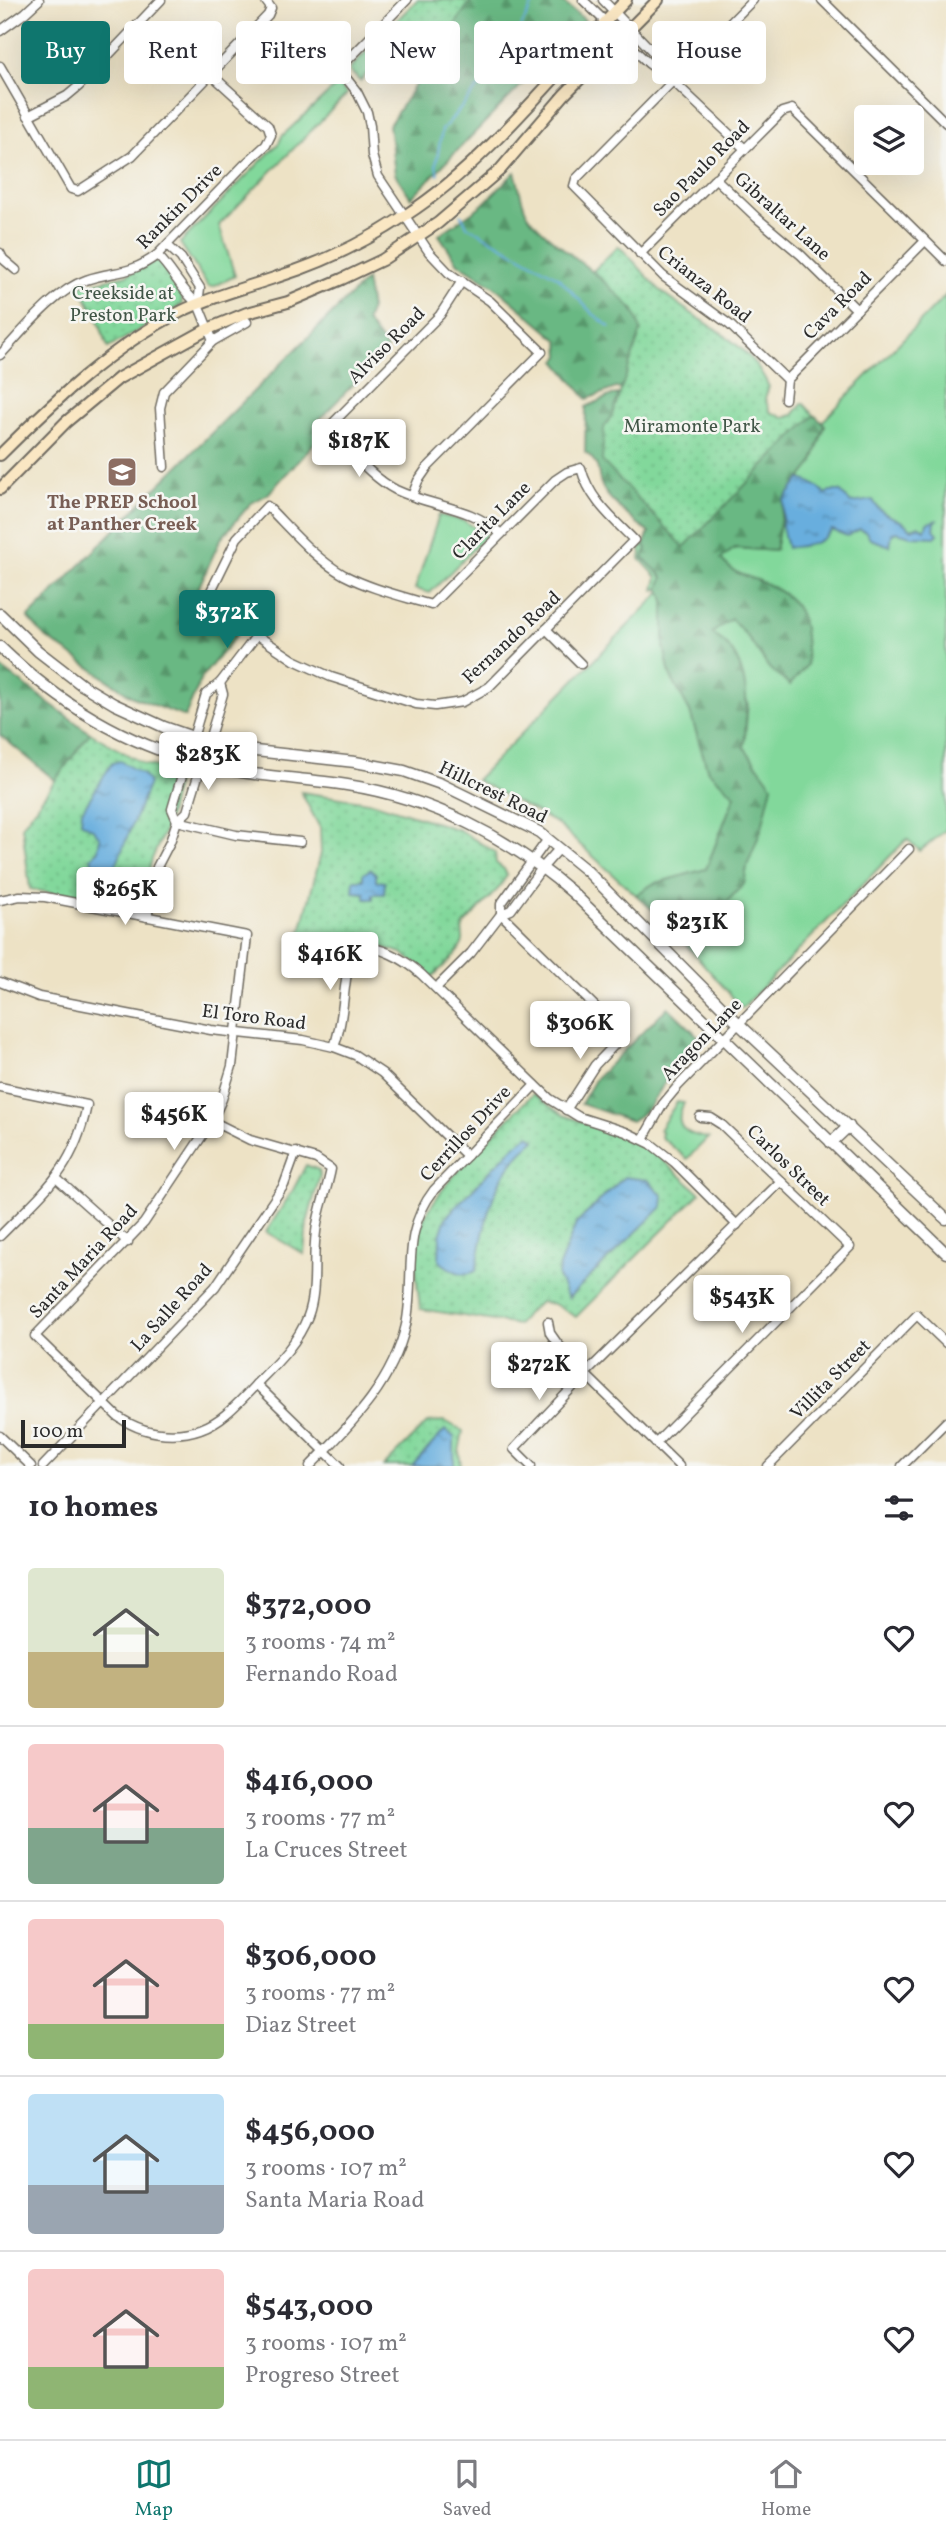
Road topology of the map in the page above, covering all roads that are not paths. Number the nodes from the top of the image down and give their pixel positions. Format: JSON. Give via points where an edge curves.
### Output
{"nodes":[{"id":1,"x":39,"y":0,"type":"edge"},
{"id":2,"x":162,"y":0,"type":"edge"},
{"id":3,"x":265,"y":0,"type":"edge"},
{"id":4,"x":407,"y":0,"type":"edge"},
{"id":5,"x":583,"y":0,"type":"edge"},
{"id":6,"x":603,"y":0,"type":"edge"},
{"id":7,"x":626,"y":0,"type":"edge"},
{"id":8,"x":658,"y":0,"type":"edge"},
{"id":9,"x":753,"y":0,"type":"edge"},
{"id":10,"x":822,"y":0,"type":"edge"},
{"id":11,"x":615,"y":12,"type":"junction"},
{"id":12,"x":605,"y":21,"type":"joint"},
{"id":13,"x":623,"y":21,"type":"edge"},
{"id":14,"x":637,"y":21,"type":"edge"},
{"id":15,"x":732,"y":21,"type":"edge"},
{"id":16,"x":0,"y":31,"type":"edge"},
{"id":17,"x":638,"y":36,"type":"edge"},
{"id":18,"x":652,"y":51,"type":"edge"},
{"id":19,"x":638,"y":54,"type":"edge"},
{"id":20,"x":222,"y":64,"type":"edge"},
{"id":21,"x":0,"y":66,"type":"edge"},
{"id":22,"x":652,"y":66,"type":"edge"},
{"id":23,"x":203,"y":84,"type":"edge"},
{"id":24,"x":222,"y":84,"type":"edge"},
{"id":25,"x":547,"y":84,"type":"edge"},
{"id":26,"x":575,"y":84,"type":"edge"},
{"id":27,"x":669,"y":84,"type":"edge"},
{"id":28,"x":677,"y":84,"type":"edge"},
{"id":29,"x":28,"y":116,"type":"junction"},
{"id":30,"x":946,"y":123,"type":"edge"},
{"id":31,"x":745,"y":149,"type":"junction"},
{"id":32,"x":715,"y":178,"type":"junction"},
{"id":33,"x":405,"y":216,"type":"junction"},
{"id":34,"x":418,"y":237,"type":"junction"},
{"id":35,"x":925,"y":241,"type":"junction"},
{"id":36,"x":167,"y":245,"type":"junction"},
{"id":37,"x":0,"y":253,"type":"edge"},
{"id":38,"x":640,"y":254,"type":"junction"},
{"id":39,"x":157,"y":255,"type":"junction"},
{"id":40,"x":946,"y":261,"type":"edge"},
{"id":41,"x":16,"y":270,"type":"dead end"},
{"id":42,"x":462,"y":281,"type":"junction"},
{"id":43,"x":198,"y":304,"type":"junction"},
{"id":44,"x":857,"y":310,"type":"junction"},
{"id":45,"x":247,"y":322,"type":"dead end"},
{"id":46,"x":208,"y":329,"type":"junction"},
{"id":47,"x":213,"y":341,"type":"junction"},
{"id":48,"x":0,"y":355,"type":"edge"},
{"id":49,"x":787,"y":380,"type":"junction"},
{"id":50,"x":785,"y":399,"type":"dead end"},
{"id":51,"x":50,"y":407,"type":"junction"},
{"id":52,"x":66,"y":422,"type":"junction"},
{"id":53,"x":0,"y":455,"type":"edge"},
{"id":54,"x":164,"y":467,"type":"dead end"},
{"id":55,"x":0,"y":489,"type":"edge"},
{"id":56,"x":412,"y":495,"type":"junction"},
{"id":57,"x":500,"y":534,"type":"junction"},
{"id":58,"x":634,"y":540,"type":"joint"},
{"id":59,"x":431,"y":605,"type":"joint"},
{"id":60,"x":0,"y":614,"type":"edge"},
{"id":61,"x":546,"y":629,"type":"junction"},
{"id":62,"x":257,"y":635,"type":"junction"},
{"id":63,"x":0,"y":646,"type":"edge"},
{"id":64,"x":581,"y":664,"type":"dead end"},
{"id":65,"x":219,"y":683,"type":"junction"},
{"id":66,"x":192,"y":737,"type":"junction"},
{"id":67,"x":207,"y":741,"type":"junction"},
{"id":68,"x":186,"y":759,"type":"junction"},
{"id":69,"x":201,"y":764,"type":"junction"},
{"id":70,"x":177,"y":821,"type":"junction"},
{"id":71,"x":548,"y":839,"type":"junction"},
{"id":72,"x":300,"y":842,"type":"dead end"},
{"id":73,"x":559,"y":849,"type":"junction"},
{"id":74,"x":909,"y":849,"type":"dead end"},
{"id":75,"x":532,"y":860,"type":"junction"},
{"id":76,"x":542,"y":868,"type":"junction"},
{"id":77,"x":0,"y":900,"type":"edge"},
{"id":78,"x":501,"y":914,"type":"junction"},
{"id":79,"x":146,"y":917,"type":"junction"},
{"id":80,"x":0,"y":982,"type":"edge"},
{"id":81,"x":436,"y":988,"type":"junction"},
{"id":82,"x":739,"y":1024,"type":"junction"},
{"id":83,"x":237,"y":1032,"type":"junction"},
{"id":84,"x":724,"y":1039,"type":"junction"},
{"id":85,"x":334,"y":1046,"type":"junction"},
{"id":86,"x":535,"y":1085,"type":"junction"},
{"id":87,"x":0,"y":1087,"type":"edge"},
{"id":88,"x":566,"y":1111,"type":"junction"},
{"id":89,"x":700,"y":1117,"type":"dead end"},
{"id":90,"x":212,"y":1121,"type":"junction"},
{"id":91,"x":849,"y":1126,"type":"junction"},
{"id":92,"x":643,"y":1139,"type":"junction"},
{"id":93,"x":831,"y":1143,"type":"junction"},
{"id":94,"x":296,"y":1152,"type":"junction"},
{"id":95,"x":467,"y":1156,"type":"junction"},
{"id":96,"x":56,"y":1178,"type":"junction"},
{"id":97,"x":780,"y":1181,"type":"junction"},
{"id":98,"x":946,"y":1219,"type":"edge"},
{"id":99,"x":737,"y":1225,"type":"junction"},
{"id":100,"x":0,"y":1236,"type":"edge"},
{"id":101,"x":128,"y":1242,"type":"junction"},
{"id":102,"x":946,"y":1253,"type":"edge"},
{"id":103,"x":548,"y":1322,"type":"dead end"},
{"id":104,"x":946,"y":1343,"type":"edge"},
{"id":105,"x":585,"y":1374,"type":"junction"},
{"id":106,"x":256,"y":1384,"type":"junction"},
{"id":107,"x":104,"y":1403,"type":"junction"},
{"id":108,"x":946,"y":1422,"type":"edge"},
{"id":109,"x":0,"y":1436,"type":"edge"},
{"id":110,"x":656,"y":1443,"type":"junction"},
{"id":111,"x":325,"y":1451,"type":"junction"},
{"id":112,"x":31,"y":1466,"type":"edge"},
{"id":113,"x":43,"y":1466,"type":"edge"},
{"id":114,"x":310,"y":1466,"type":"edge"},
{"id":115,"x":340,"y":1466,"type":"edge"},
{"id":116,"x":531,"y":1466,"type":"edge"},
{"id":117,"x":679,"y":1466,"type":"edge"},
{"id":118,"x":768,"y":1466,"type":"edge"},
{"id":119,"x":902,"y":1466,"type":"edge"}],
"edges":[{"from":1,"to":16,"type":"street"},
{"from":2,"to":29,"type":"street","via":[[79,86]]},
{"from":3,"to":20,"type":"street","via":[[271,8],[267,17]]},
{"from":4,"to":33,"type":"street","via":[[339,69],[364,105],[376,169]]},
{"from":5,"to":12,"type":"street"},
{"from":6,"to":11,"type":"street"},
{"from":7,"to":11,"type":"main road"},
{"from":8,"to":14,"type":"main road"},
{"from":9,"to":15,"type":"street"},
{"from":10,"to":30,"type":"street"},
{"from":11,"to":12,"type":"main road"},
{"from":11,"to":13,"type":"street"},
{"from":17,"to":18,"type":"street"},
{"from":19,"to":22,"type":"street"},
{"from":21,"to":29,"type":"street"},
{"from":23,"to":29,"type":"street","via":[[132,156],[78,191],[71,189]]},
{"from":24,"to":36,"type":"street","name":"Rankin Drive","via":[[268,126],[271,135]]},
{"from":25,"to":33,"type":"main road","via":[[484,152]]},
{"from":26,"to":34,"type":"main road","via":[[500,170]]},
{"from":27,"to":38,"type":"street","name":"Crianza Road","via":[[573,184]]},
{"from":28,"to":31,"type":"street"},
{"from":31,"to":32,"type":"street","name":"Sao Paulo Road"},
{"from":31,"to":35,"type":"street","name":"Sao Paulo Road","via":[[782,112],[796,112]]},
{"from":32,"to":38,"type":"street","name":"Sao Paulo Road"},
{"from":32,"to":44,"type":"street","name":"Gibraltar Lane"},
{"from":33,"to":34,"type":"street"},
{"from":33,"to":43,"type":"main road","via":[[331,257]]},
{"from":34,"to":42,"type":"street","via":[[436,262]]},
{"from":34,"to":46,"type":"main road","via":[[342,279]]},
{"from":35,"to":40,"type":"street"},
{"from":35,"to":44,"type":"street","name":"Cava Road"},
{"from":36,"to":39,"type":"street","name":"Rankin Drive"},
{"from":36,"to":43,"type":"street","via":[[195,278],[200,288]]},
{"from":37,"to":41,"type":"street"},
{"from":38,"to":49,"type":"street","name":"Crianza Road","via":[[674,286],[730,325]]},
{"from":39,"to":43,"type":"street"},
{"from":39,"to":48,"type":"street","name":"Rankin Drive","via":[[143,265],[67,289]]},
{"from":42,"to":56,"type":"street","via":[[490,301],[542,352],[427,468]]},
{"from":42,"to":56,"type":"street","name":"Alviso Road","via":[[440,315],[328,428],[382,481]]},
{"from":43,"to":46,"type":"street"},
{"from":43,"to":51,"type":"main road","via":[[100,362]]},
{"from":44,"to":49,"type":"street","name":"Cava Road"},
{"from":45,"to":47,"type":"street"},
{"from":46,"to":47,"type":"street"},
{"from":46,"to":52,"type":"main road","via":[[119,378]]},
{"from":47,"to":54,"type":"street","via":[[161,398]]},
{"from":49,"to":50,"type":"street"},
{"from":51,"to":52,"type":"main road"},
{"from":51,"to":53,"type":"main road"},
{"from":52,"to":55,"type":"main road"},
{"from":56,"to":57,"type":"street","via":[[473,514]]},
{"from":57,"to":58,"type":"street","name":"Clarita Lane","via":[[559,476],[581,468],[596,501]]},
{"from":57,"to":59,"type":"street","name":"Clarita Lane"},
{"from":58,"to":61,"type":"street","name":"Fernando Road"},
{"from":59,"to":62,"type":"street","name":"Fernando Road","via":[[342,574],[267,506],[237,538],[211,591]]},
{"from":60,"to":66,"type":"street","name":"Hillcrest Road","via":[[82,685],[130,712]]},
{"from":61,"to":62,"type":"street","name":"Fernando Road","via":[[484,691],[462,702],[435,706],[319,672]]},
{"from":61,"to":64,"type":"street"},
{"from":62,"to":65,"type":"street"},
{"from":63,"to":68,"type":"street","name":"Hillcrest Road","via":[[41,683],[88,715]]},
{"from":65,"to":66,"type":"street","via":[[206,694]]},
{"from":65,"to":67,"type":"street","via":[[223,694]]},
{"from":66,"to":67,"type":"street","name":"Hillcrest Road"},
{"from":66,"to":68,"type":"street"},
{"from":67,"to":69,"type":"street"},
{"from":67,"to":71,"type":"street","name":"Hillcrest Road","via":[[255,752],[404,771],[441,784]]},
{"from":68,"to":69,"type":"street","name":"Hillcrest Road"},
{"from":68,"to":70,"type":"street","via":[[172,809]]},
{"from":69,"to":70,"type":"street","via":[[187,812]]},
{"from":69,"to":75,"type":"street","name":"Hillcrest Road","via":[[351,785],[402,797],[469,823]]},
{"from":70,"to":72,"type":"street","via":[[236,835]]},
{"from":70,"to":79,"type":"street","via":[[155,874]]},
{"from":71,"to":73,"type":"street","name":"Hillcrest Road"},
{"from":71,"to":75,"type":"street"},
{"from":73,"to":76,"type":"street"},
{"from":73,"to":82,"type":"street","name":"Hillcrest Road","via":[[587,871]]},
{"from":74,"to":82,"type":"street","name":"Aragon Lane"},
{"from":75,"to":76,"type":"street","name":"Hillcrest Road"},
{"from":75,"to":78,"type":"street","via":[[501,904]]},
{"from":76,"to":78,"type":"street","via":[[511,910]]},
{"from":76,"to":84,"type":"street","name":"Hillcrest Road"},
{"from":77,"to":79,"type":"street","via":[[37,896]]},
{"from":78,"to":81,"type":"street"},
{"from":78,"to":88,"type":"street","via":[[624,1035],[594,1065]]},
{"from":79,"to":83,"type":"street","name":"Santa Maria Road","via":[[247,936]]},
{"from":80,"to":83,"type":"street","name":"El Toro Road","via":[[39,997]]},
{"from":81,"to":85,"type":"street","via":[[401,959],[353,947]]},
{"from":81,"to":86,"type":"street"},
{"from":82,"to":84,"type":"street","name":"Aragon Lane"},
{"from":82,"to":91,"type":"street","name":"Hillcrest Road"},
{"from":83,"to":85,"type":"street","name":"El Toro Road"},
{"from":83,"to":90,"type":"street","name":"Santa Maria Road","via":[[230,1076]]},
{"from":84,"to":92,"type":"street","name":"Aragon Lane","via":[[673,1092]]},
{"from":84,"to":93,"type":"street","name":"Hillcrest Road"},
{"from":85,"to":95,"type":"street","name":"El Toro Road","via":[[382,1073]]},
{"from":86,"to":88,"type":"street"},
{"from":86,"to":95,"type":"street","name":"Cerrillos Drive"},
{"from":87,"to":96,"type":"street","via":[[87,1105],[75,1147]]},
{"from":88,"to":92,"type":"street"},
{"from":89,"to":97,"type":"street","name":"Carlos Street","via":[[722,1125]]},
{"from":90,"to":94,"type":"street","via":[[250,1140]]},
{"from":90,"to":101,"type":"street","name":"Santa Maria Road"},
{"from":91,"to":93,"type":"street"},
{"from":91,"to":98,"type":"street","name":"Hillcrest Road"},
{"from":92,"to":99,"type":"street","via":[[667,1156]]},
{"from":93,"to":102,"type":"street","name":"Hillcrest Road"},
{"from":94,"to":106,"type":"street","via":[[331,1169],[317,1222],[314,1285],[309,1312],[293,1344]]},
{"from":94,"to":107,"type":"street","name":"La Salle Road","via":[[284,1185],[215,1287]]},
{"from":95,"to":111,"type":"street","name":"Cerrillos Drive","via":[[433,1192],[416,1221],[410,1246],[407,1316],[388,1373],[362,1412]]},
{"from":96,"to":100,"type":"street"},
{"from":96,"to":101,"type":"street"},
{"from":97,"to":99,"type":"street"},
{"from":97,"to":110,"type":"street","name":"Carlos Street","via":[[850,1247]]},
{"from":99,"to":105,"type":"street"},
{"from":101,"to":107,"type":"street","name":"Santa Maria Road","via":[[35,1336]]},
{"from":103,"to":105,"type":"street","via":[[557,1343]]},
{"from":104,"to":118,"type":"street","name":"Villita Street","via":[[917,1315]]},
{"from":105,"to":110,"type":"street"},
{"from":105,"to":116,"type":"street","via":[[513,1449]]},
{"from":106,"to":107,"type":"street","via":[[220,1419],[181,1434],[139,1428]]},
{"from":106,"to":111,"type":"street"},
{"from":107,"to":113,"type":"street","name":"La Salle Road"},
{"from":108,"to":119,"type":"street"},
{"from":109,"to":112,"type":"street"},
{"from":110,"to":117,"type":"street"},
{"from":111,"to":114,"type":"street","name":"Cerrillos Drive"},
{"from":111,"to":115,"type":"street"}]}
